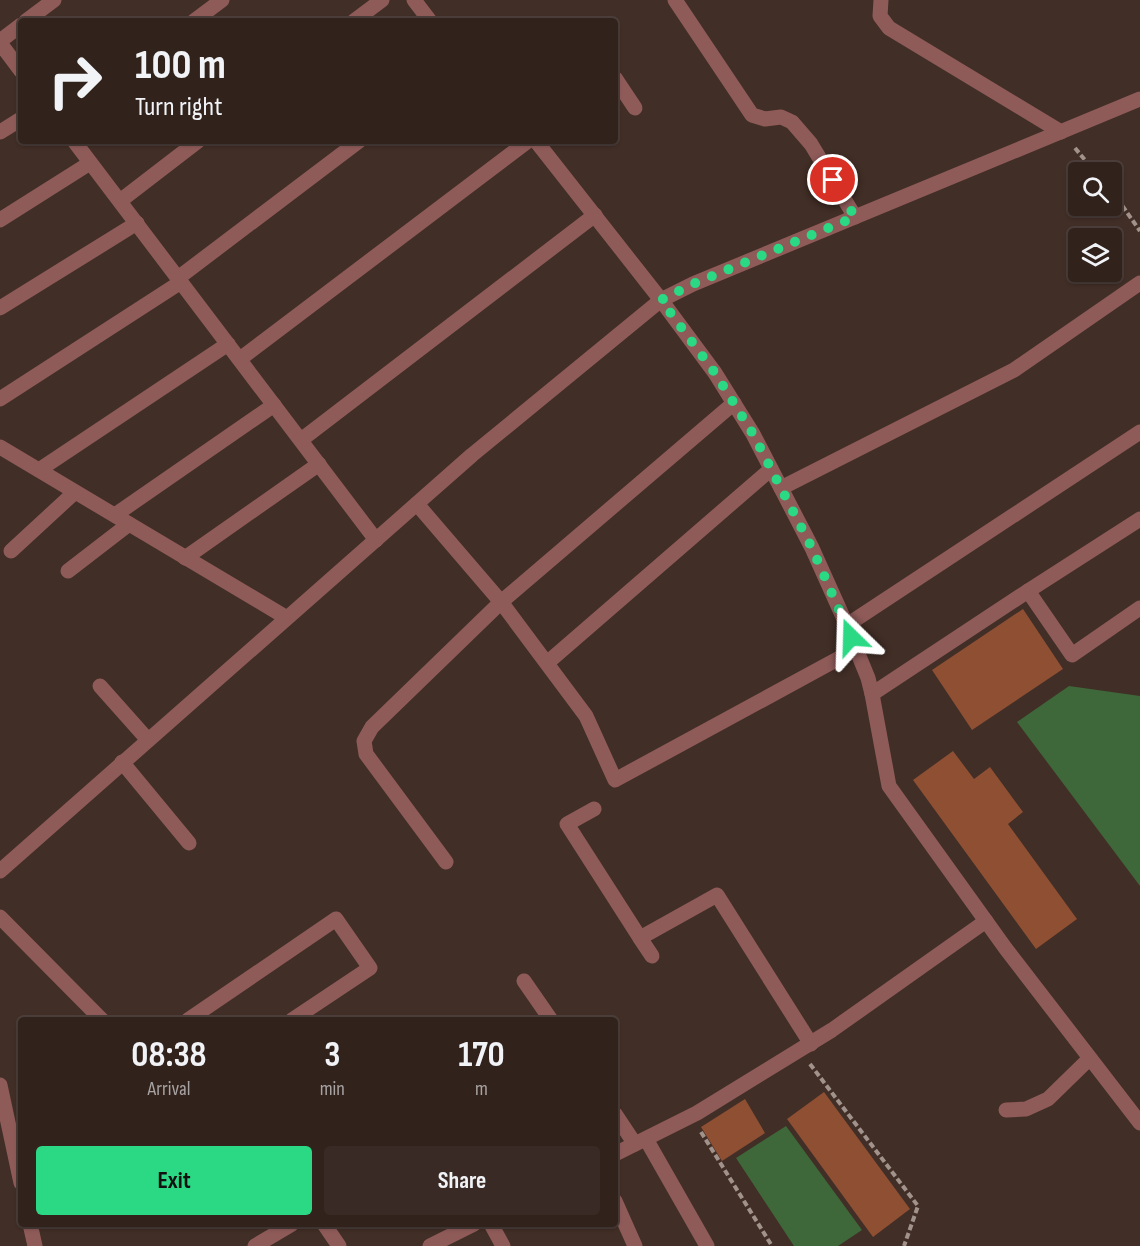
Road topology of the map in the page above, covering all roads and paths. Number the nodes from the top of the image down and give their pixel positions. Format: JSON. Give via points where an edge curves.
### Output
{"nodes":[{"id":1,"x":54,"y":0,"type":"edge"},
{"id":2,"x":222,"y":0,"type":"edge"},
{"id":3,"x":382,"y":0,"type":"edge"},
{"id":4,"x":414,"y":0,"type":"edge"},
{"id":5,"x":675,"y":0,"type":"edge"},
{"id":6,"x":881,"y":0,"type":"edge"},
{"id":7,"x":30,"y":18,"type":"edge"},
{"id":8,"x":198,"y":18,"type":"edge"},
{"id":9,"x":358,"y":18,"type":"edge"},
{"id":10,"x":428,"y":18,"type":"edge"},
{"id":11,"x":18,"y":27,"type":"edge"},
{"id":12,"x":0,"y":42,"type":"edge"},
{"id":13,"x":18,"y":67,"type":"edge"},
{"id":14,"x":620,"y":94,"type":"edge"},
{"id":15,"x":1140,"y":99,"type":"edge"},
{"id":16,"x":635,"y":108,"type":"dead end"},
{"id":17,"x":18,"y":121,"type":"edge"},
{"id":18,"x":0,"y":132,"type":"edge"},
{"id":19,"x":1061,"y":132,"type":"junction"},
{"id":20,"x":76,"y":144,"type":"edge"},
{"id":21,"x":194,"y":144,"type":"edge"},
{"id":22,"x":354,"y":144,"type":"edge"},
{"id":23,"x":538,"y":144,"type":"edge"},
{"id":24,"x":540,"y":144,"type":"edge"},
{"id":25,"x":1086,"y":162,"type":"edge"},
{"id":26,"x":90,"y":163,"type":"junction"},
{"id":27,"x":120,"y":201,"type":"junction"},
{"id":28,"x":1122,"y":205,"type":"edge"},
{"id":29,"x":595,"y":215,"type":"junction"},
{"id":30,"x":855,"y":217,"type":"junction"},
{"id":31,"x":0,"y":220,"type":"edge"},
{"id":32,"x":136,"y":223,"type":"junction"},
{"id":33,"x":1140,"y":231,"type":"edge"},
{"id":34,"x":180,"y":280,"type":"junction"},
{"id":35,"x":1140,"y":283,"type":"edge"},
{"id":36,"x":661,"y":300,"type":"junction"},
{"id":37,"x":0,"y":308,"type":"edge"},
{"id":38,"x":228,"y":344,"type":"junction"},
{"id":39,"x":240,"y":359,"type":"junction"},
{"id":40,"x":0,"y":399,"type":"edge"},
{"id":41,"x":734,"y":403,"type":"junction"},
{"id":42,"x":274,"y":405,"type":"junction"},
{"id":43,"x":1140,"y":432,"type":"edge"},
{"id":44,"x":301,"y":440,"type":"junction"},
{"id":45,"x":0,"y":447,"type":"edge"},
{"id":46,"x":319,"y":464,"type":"junction"},
{"id":47,"x":771,"y":469,"type":"junction"},
{"id":48,"x":39,"y":470,"type":"junction"},
{"id":49,"x":781,"y":488,"type":"junction"},
{"id":50,"x":75,"y":492,"type":"junction"},
{"id":51,"x":417,"y":504,"type":"junction"},
{"id":52,"x":115,"y":515,"type":"junction"},
{"id":53,"x":1140,"y":519,"type":"edge"},
{"id":54,"x":129,"y":524,"type":"junction"},
{"id":55,"x":376,"y":540,"type":"junction"},
{"id":56,"x":11,"y":551,"type":"dead end"},
{"id":57,"x":185,"y":558,"type":"junction"},
{"id":58,"x":68,"y":571,"type":"dead end"},
{"id":59,"x":1028,"y":591,"type":"junction"},
{"id":60,"x":501,"y":602,"type":"junction"},
{"id":61,"x":1140,"y":608,"type":"edge"},
{"id":62,"x":287,"y":618,"type":"junction"},
{"id":63,"x":847,"y":625,"type":"junction"},
{"id":64,"x":856,"y":649,"type":"junction"},
{"id":65,"x":547,"y":663,"type":"junction"},
{"id":66,"x":100,"y":686,"type":"dead end"},
{"id":67,"x":872,"y":694,"type":"junction"},
{"id":68,"x":148,"y":740,"type":"junction"},
{"id":69,"x":122,"y":762,"type":"junction"},
{"id":70,"x":594,"y":809,"type":"dead end"},
{"id":71,"x":189,"y":843,"type":"dead end"},
{"id":72,"x":446,"y":862,"type":"dead end"},
{"id":73,"x":0,"y":871,"type":"edge"},
{"id":74,"x":0,"y":916,"type":"edge"},
{"id":75,"x":986,"y":921,"type":"junction"},
{"id":76,"x":640,"y":938,"type":"junction"},
{"id":77,"x":652,"y":956,"type":"dead end"},
{"id":78,"x":524,"y":981,"type":"dead end"},
{"id":79,"x":99,"y":1017,"type":"edge"},
{"id":80,"x":192,"y":1017,"type":"edge"},
{"id":81,"x":296,"y":1017,"type":"edge"},
{"id":82,"x":549,"y":1017,"type":"edge"},
{"id":83,"x":805,"y":1047,"type":"junction"},
{"id":84,"x":1089,"y":1059,"type":"junction"},
{"id":85,"x":0,"y":1085,"type":"edge"},
{"id":86,"x":1006,"y":1110,"type":"dead end"},
{"id":87,"x":691,"y":1116,"type":"junction"},
{"id":88,"x":618,"y":1117,"type":"edge"},
{"id":89,"x":1140,"y":1123,"type":"edge"},
{"id":90,"x":640,"y":1141,"type":"junction"},
{"id":91,"x":618,"y":1152,"type":"edge"},
{"id":92,"x":18,"y":1169,"type":"edge"},
{"id":93,"x":618,"y":1208,"type":"edge"},
{"id":94,"x":31,"y":1227,"type":"edge"},
{"id":95,"x":287,"y":1227,"type":"edge"},
{"id":96,"x":326,"y":1227,"type":"edge"},
{"id":97,"x":468,"y":1227,"type":"edge"},
{"id":98,"x":493,"y":1227,"type":"edge"},
{"id":99,"x":35,"y":1246,"type":"edge"},
{"id":100,"x":255,"y":1246,"type":"edge"},
{"id":101,"x":339,"y":1246,"type":"edge"},
{"id":102,"x":430,"y":1246,"type":"edge"},
{"id":103,"x":503,"y":1246,"type":"edge"},
{"id":104,"x":635,"y":1246,"type":"edge"},
{"id":105,"x":707,"y":1246,"type":"edge"},
{"id":106,"x":772,"y":1246,"type":"edge"},
{"id":107,"x":904,"y":1246,"type":"edge"}],
"edges":[{"from":1,"to":7,"type":"street"},
{"from":2,"to":8,"type":"street"},
{"from":3,"to":9,"type":"street"},
{"from":4,"to":10,"type":"street"},
{"from":5,"to":30,"type":"street","via":[[752,115],[765,119],[781,117],[792,122],[811,144]]},
{"from":6,"to":19,"type":"street","via":[[880,16],[889,28]]},
{"from":11,"to":12,"type":"street"},
{"from":12,"to":13,"type":"street"},
{"from":14,"to":16,"type":"street"},
{"from":15,"to":19,"type":"street"},
{"from":17,"to":18,"type":"street"},
{"from":19,"to":25,"type":"path"},
{"from":19,"to":30,"type":"street"},
{"from":20,"to":26,"type":"street"},
{"from":21,"to":27,"type":"street"},
{"from":22,"to":34,"type":"street"},
{"from":23,"to":39,"type":"street"},
{"from":24,"to":29,"type":"street"},
{"from":26,"to":27,"type":"street"},
{"from":26,"to":31,"type":"street"},
{"from":27,"to":32,"type":"street"},
{"from":28,"to":33,"type":"path"},
{"from":29,"to":36,"type":"street"},
{"from":29,"to":44,"type":"street"},
{"from":30,"to":36,"type":"street"},
{"from":32,"to":34,"type":"street"},
{"from":32,"to":37,"type":"street"},
{"from":34,"to":38,"type":"street"},
{"from":34,"to":40,"type":"street"},
{"from":35,"to":49,"type":"street","via":[[1014,370]]},
{"from":36,"to":41,"type":"street"},
{"from":36,"to":51,"type":"street"},
{"from":38,"to":39,"type":"street"},
{"from":38,"to":48,"type":"street"},
{"from":39,"to":42,"type":"street"},
{"from":41,"to":47,"type":"street"},
{"from":41,"to":60,"type":"street"},
{"from":42,"to":44,"type":"street"},
{"from":42,"to":52,"type":"street"},
{"from":43,"to":63,"type":"street"},
{"from":44,"to":46,"type":"street"},
{"from":45,"to":48,"type":"street"},
{"from":46,"to":55,"type":"street"},
{"from":46,"to":57,"type":"street"},
{"from":47,"to":49,"type":"street"},
{"from":47,"to":65,"type":"street"},
{"from":48,"to":50,"type":"street"},
{"from":49,"to":63,"type":"street"},
{"from":50,"to":52,"type":"street"},
{"from":50,"to":56,"type":"street"},
{"from":51,"to":55,"type":"street"},
{"from":51,"to":60,"type":"street"},
{"from":52,"to":54,"type":"street"},
{"from":53,"to":59,"type":"street"},
{"from":54,"to":57,"type":"street"},
{"from":54,"to":58,"type":"street"},
{"from":55,"to":62,"type":"street"},
{"from":57,"to":62,"type":"street"},
{"from":59,"to":61,"type":"street","via":[[1072,655]]},
{"from":59,"to":67,"type":"street"},
{"from":60,"to":65,"type":"street"},
{"from":60,"to":72,"type":"street","via":[[372,727],[364,741],[373,766]]},
{"from":62,"to":68,"type":"street"},
{"from":63,"to":64,"type":"street"},
{"from":64,"to":65,"type":"street","via":[[615,780],[586,716]]},
{"from":64,"to":67,"type":"street"},
{"from":66,"to":68,"type":"street"},
{"from":67,"to":75,"type":"street","via":[[889,786]]},
{"from":68,"to":69,"type":"street"},
{"from":69,"to":71,"type":"street"},
{"from":69,"to":73,"type":"street"},
{"from":70,"to":76,"type":"street","via":[[567,824]]},
{"from":74,"to":79,"type":"street"},
{"from":75,"to":83,"type":"street"},
{"from":75,"to":84,"type":"street"},
{"from":76,"to":77,"type":"street"},
{"from":76,"to":83,"type":"street","via":[[717,895]]},
{"from":78,"to":82,"type":"street"},
{"from":80,"to":81,"type":"street","via":[[336,919],[370,968]]},
{"from":83,"to":87,"type":"street"},
{"from":83,"to":107,"type":"path","via":[[918,1206]]},
{"from":84,"to":86,"type":"street","via":[[1048,1099],[1026,1109]]},
{"from":84,"to":89,"type":"street"},
{"from":85,"to":92,"type":"street"},
{"from":87,"to":90,"type":"street"},
{"from":87,"to":106,"type":"path"},
{"from":88,"to":90,"type":"street"},
{"from":90,"to":91,"type":"street"},
{"from":90,"to":105,"type":"street"},
{"from":93,"to":104,"type":"street"},
{"from":94,"to":99,"type":"street"},
{"from":95,"to":100,"type":"street"},
{"from":96,"to":101,"type":"street"},
{"from":97,"to":102,"type":"street"},
{"from":98,"to":103,"type":"street"}]}
